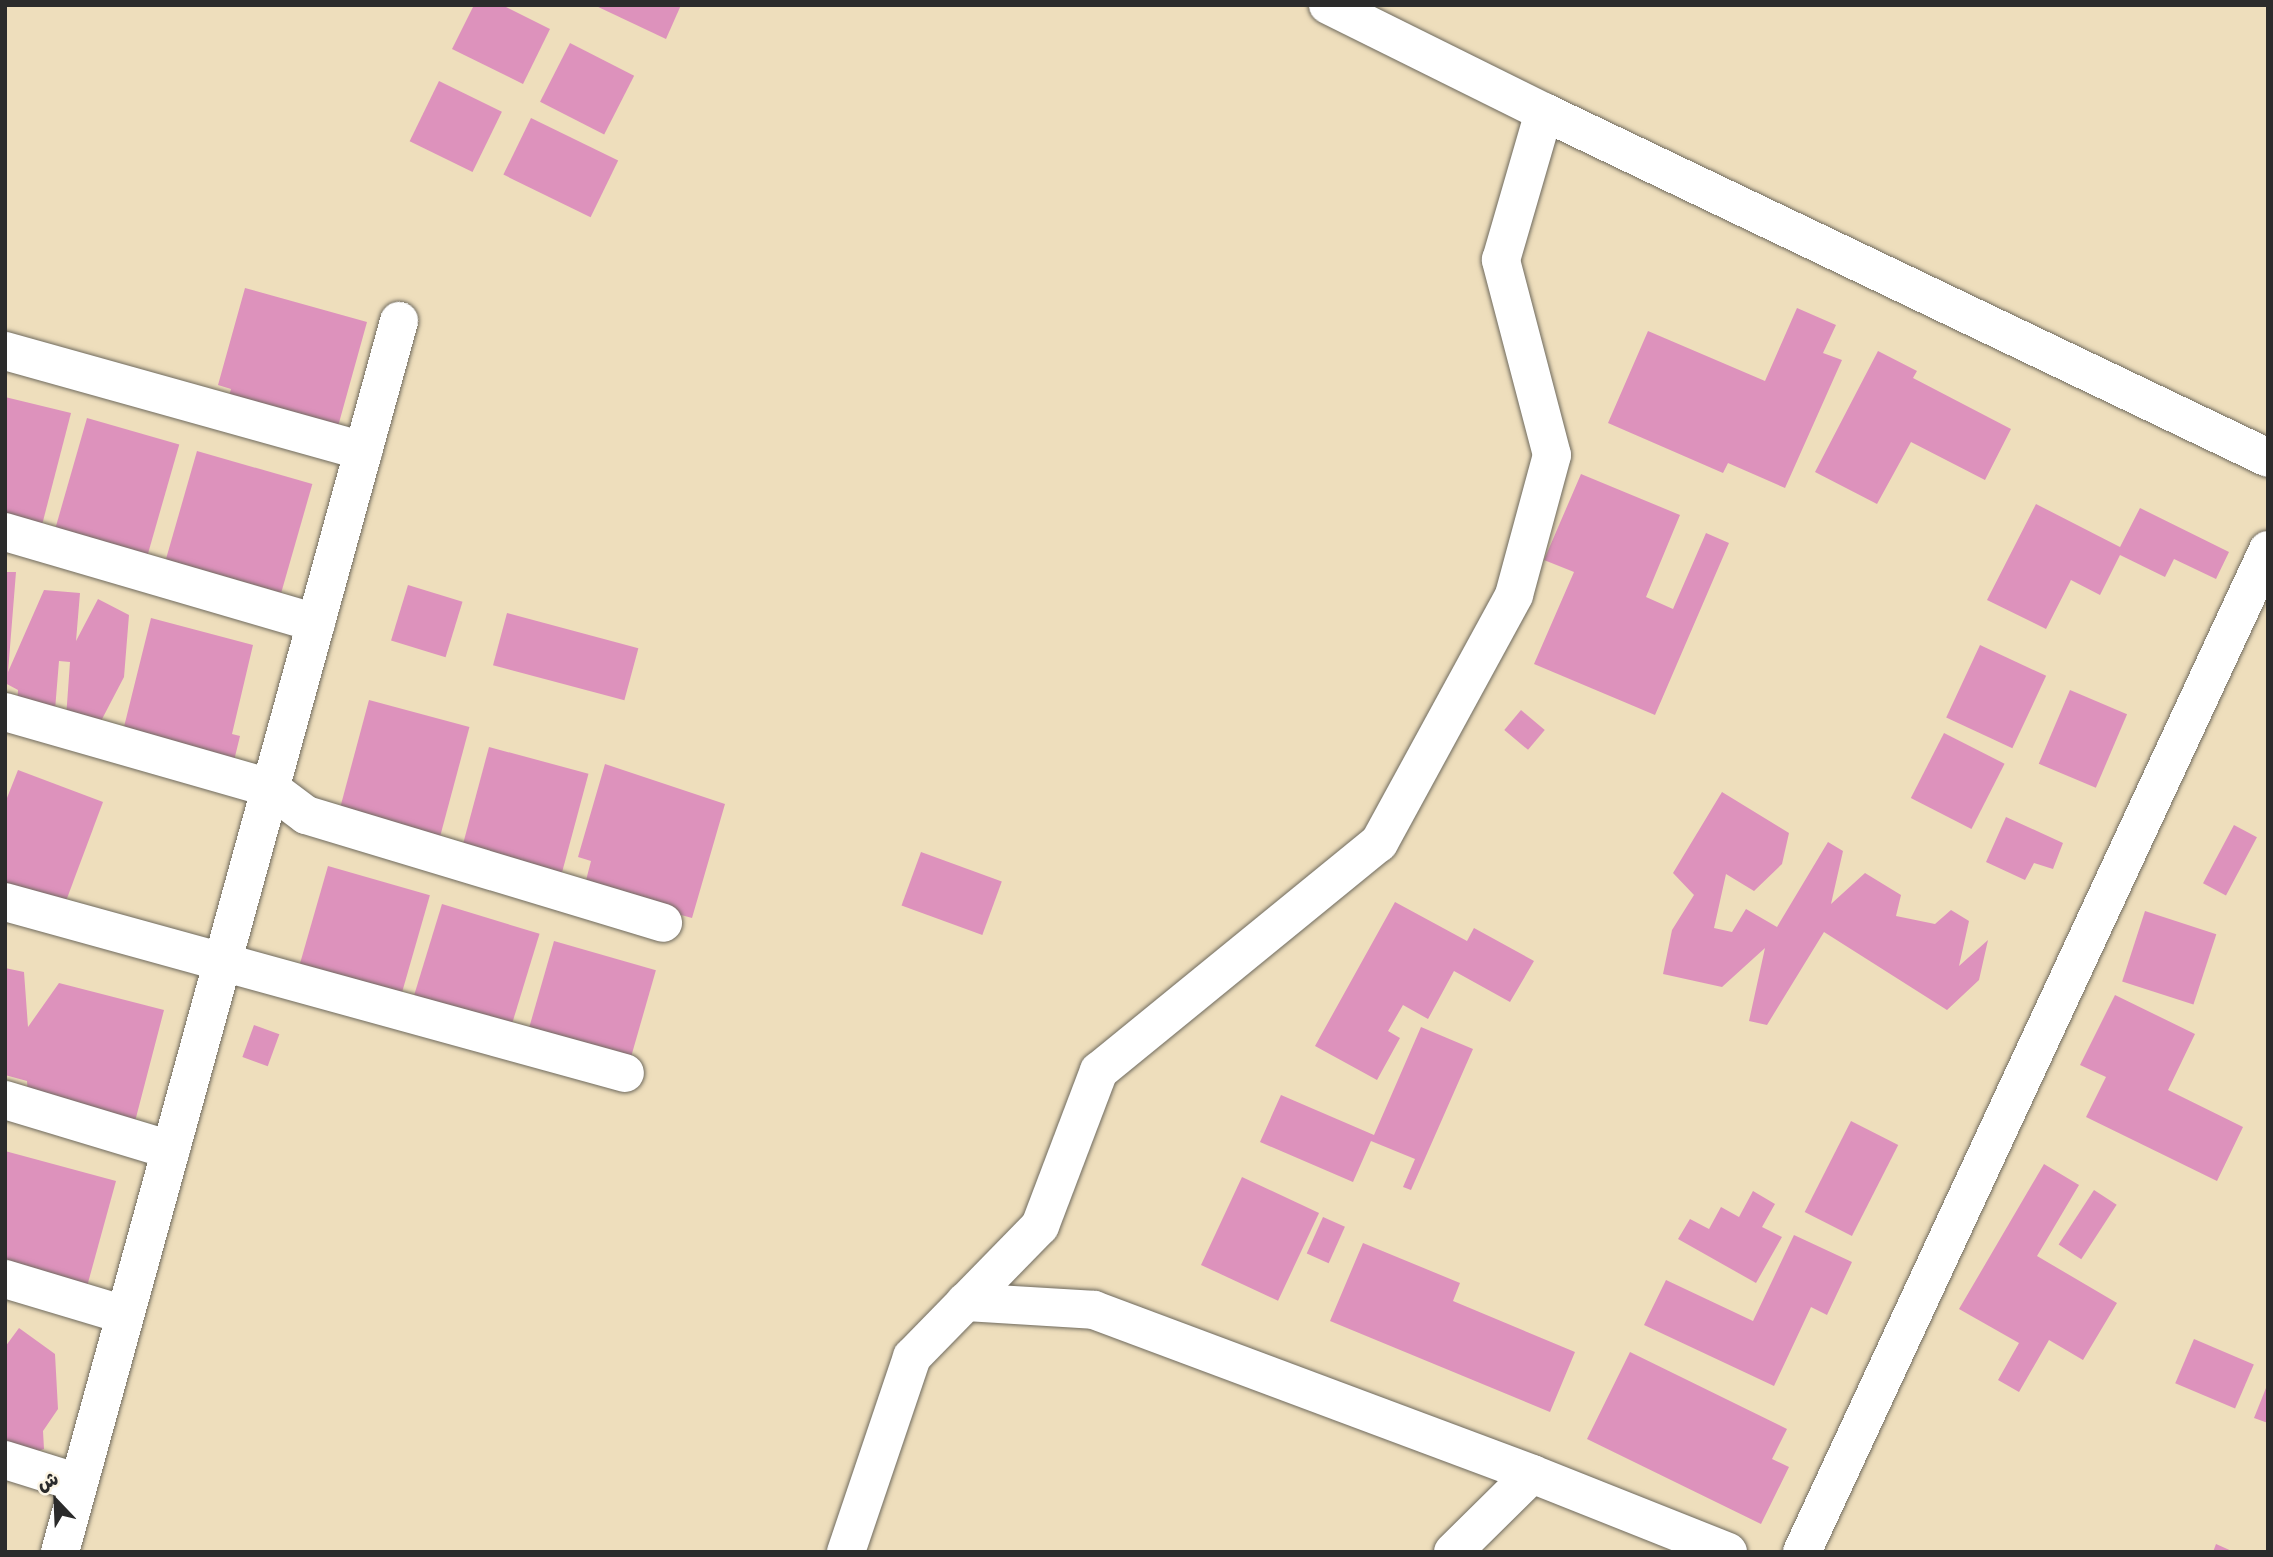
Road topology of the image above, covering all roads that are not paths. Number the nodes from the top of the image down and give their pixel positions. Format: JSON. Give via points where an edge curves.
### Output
{"nodes":[{"id":1,"x":1328,"y":5,"type":"edge"},
{"id":2,"x":1544,"y":112,"type":"junction"},
{"id":3,"x":399,"y":321,"type":"dead end"},
{"id":4,"x":5,"y":351,"type":"edge"},
{"id":5,"x":363,"y":451,"type":"junction"},
{"id":6,"x":2268,"y":458,"type":"edge"},
{"id":7,"x":5,"y":532,"type":"edge"},
{"id":8,"x":2268,"y":550,"type":"edge"},
{"id":9,"x":316,"y":623,"type":"junction"},
{"id":10,"x":5,"y":712,"type":"edge"},
{"id":11,"x":271,"y":788,"type":"junction"},
{"id":12,"x":5,"y":902,"type":"edge"},
{"id":13,"x":663,"y":923,"type":"dead end"},
{"id":14,"x":222,"y":961,"type":"junction"},
{"id":15,"x":625,"y":1073,"type":"dead end"},
{"id":16,"x":5,"y":1100,"type":"edge"},
{"id":17,"x":171,"y":1150,"type":"junction"},
{"id":18,"x":5,"y":1279,"type":"edge"},
{"id":19,"x":965,"y":1302,"type":"junction"},
{"id":20,"x":125,"y":1315,"type":"junction"},
{"id":21,"x":5,"y":1460,"type":"edge"},
{"id":22,"x":1532,"y":1474,"type":"junction"},
{"id":23,"x":79,"y":1483,"type":"junction"},
{"id":24,"x":60,"y":1552,"type":"edge"},
{"id":25,"x":846,"y":1552,"type":"edge"},
{"id":26,"x":1453,"y":1552,"type":"edge"},
{"id":27,"x":1728,"y":1552,"type":"edge"},
{"id":28,"x":1802,"y":1552,"type":"edge"}],
"edges":[{"from":1,"to":2,"type":"street"},
{"from":2,"to":6,"type":"street"},
{"from":2,"to":19,"type":"street","via":[[1501,260],[1552,455],[1514,595],[1379,843],[1098,1071],[1040,1226]]},
{"from":3,"to":5,"type":"street"},
{"from":4,"to":5,"type":"street"},
{"from":5,"to":9,"type":"street"},
{"from":7,"to":9,"type":"street"},
{"from":8,"to":28,"type":"street"},
{"from":9,"to":11,"type":"street"},
{"from":10,"to":11,"type":"street"},
{"from":11,"to":13,"type":"street","via":[[306,815]]},
{"from":11,"to":14,"type":"street"},
{"from":12,"to":14,"type":"street"},
{"from":14,"to":15,"type":"street"},
{"from":14,"to":17,"type":"street"},
{"from":16,"to":17,"type":"street"},
{"from":17,"to":20,"type":"street"},
{"from":18,"to":20,"type":"street"},
{"from":19,"to":22,"type":"street","via":[[1094,1310]]},
{"from":19,"to":25,"type":"street","via":[[912,1357]]},
{"from":20,"to":23,"type":"street"},
{"from":21,"to":23,"type":"street"},
{"from":22,"to":26,"type":"street"},
{"from":22,"to":27,"type":"street"},
{"from":23,"to":24,"type":"street"}]}
